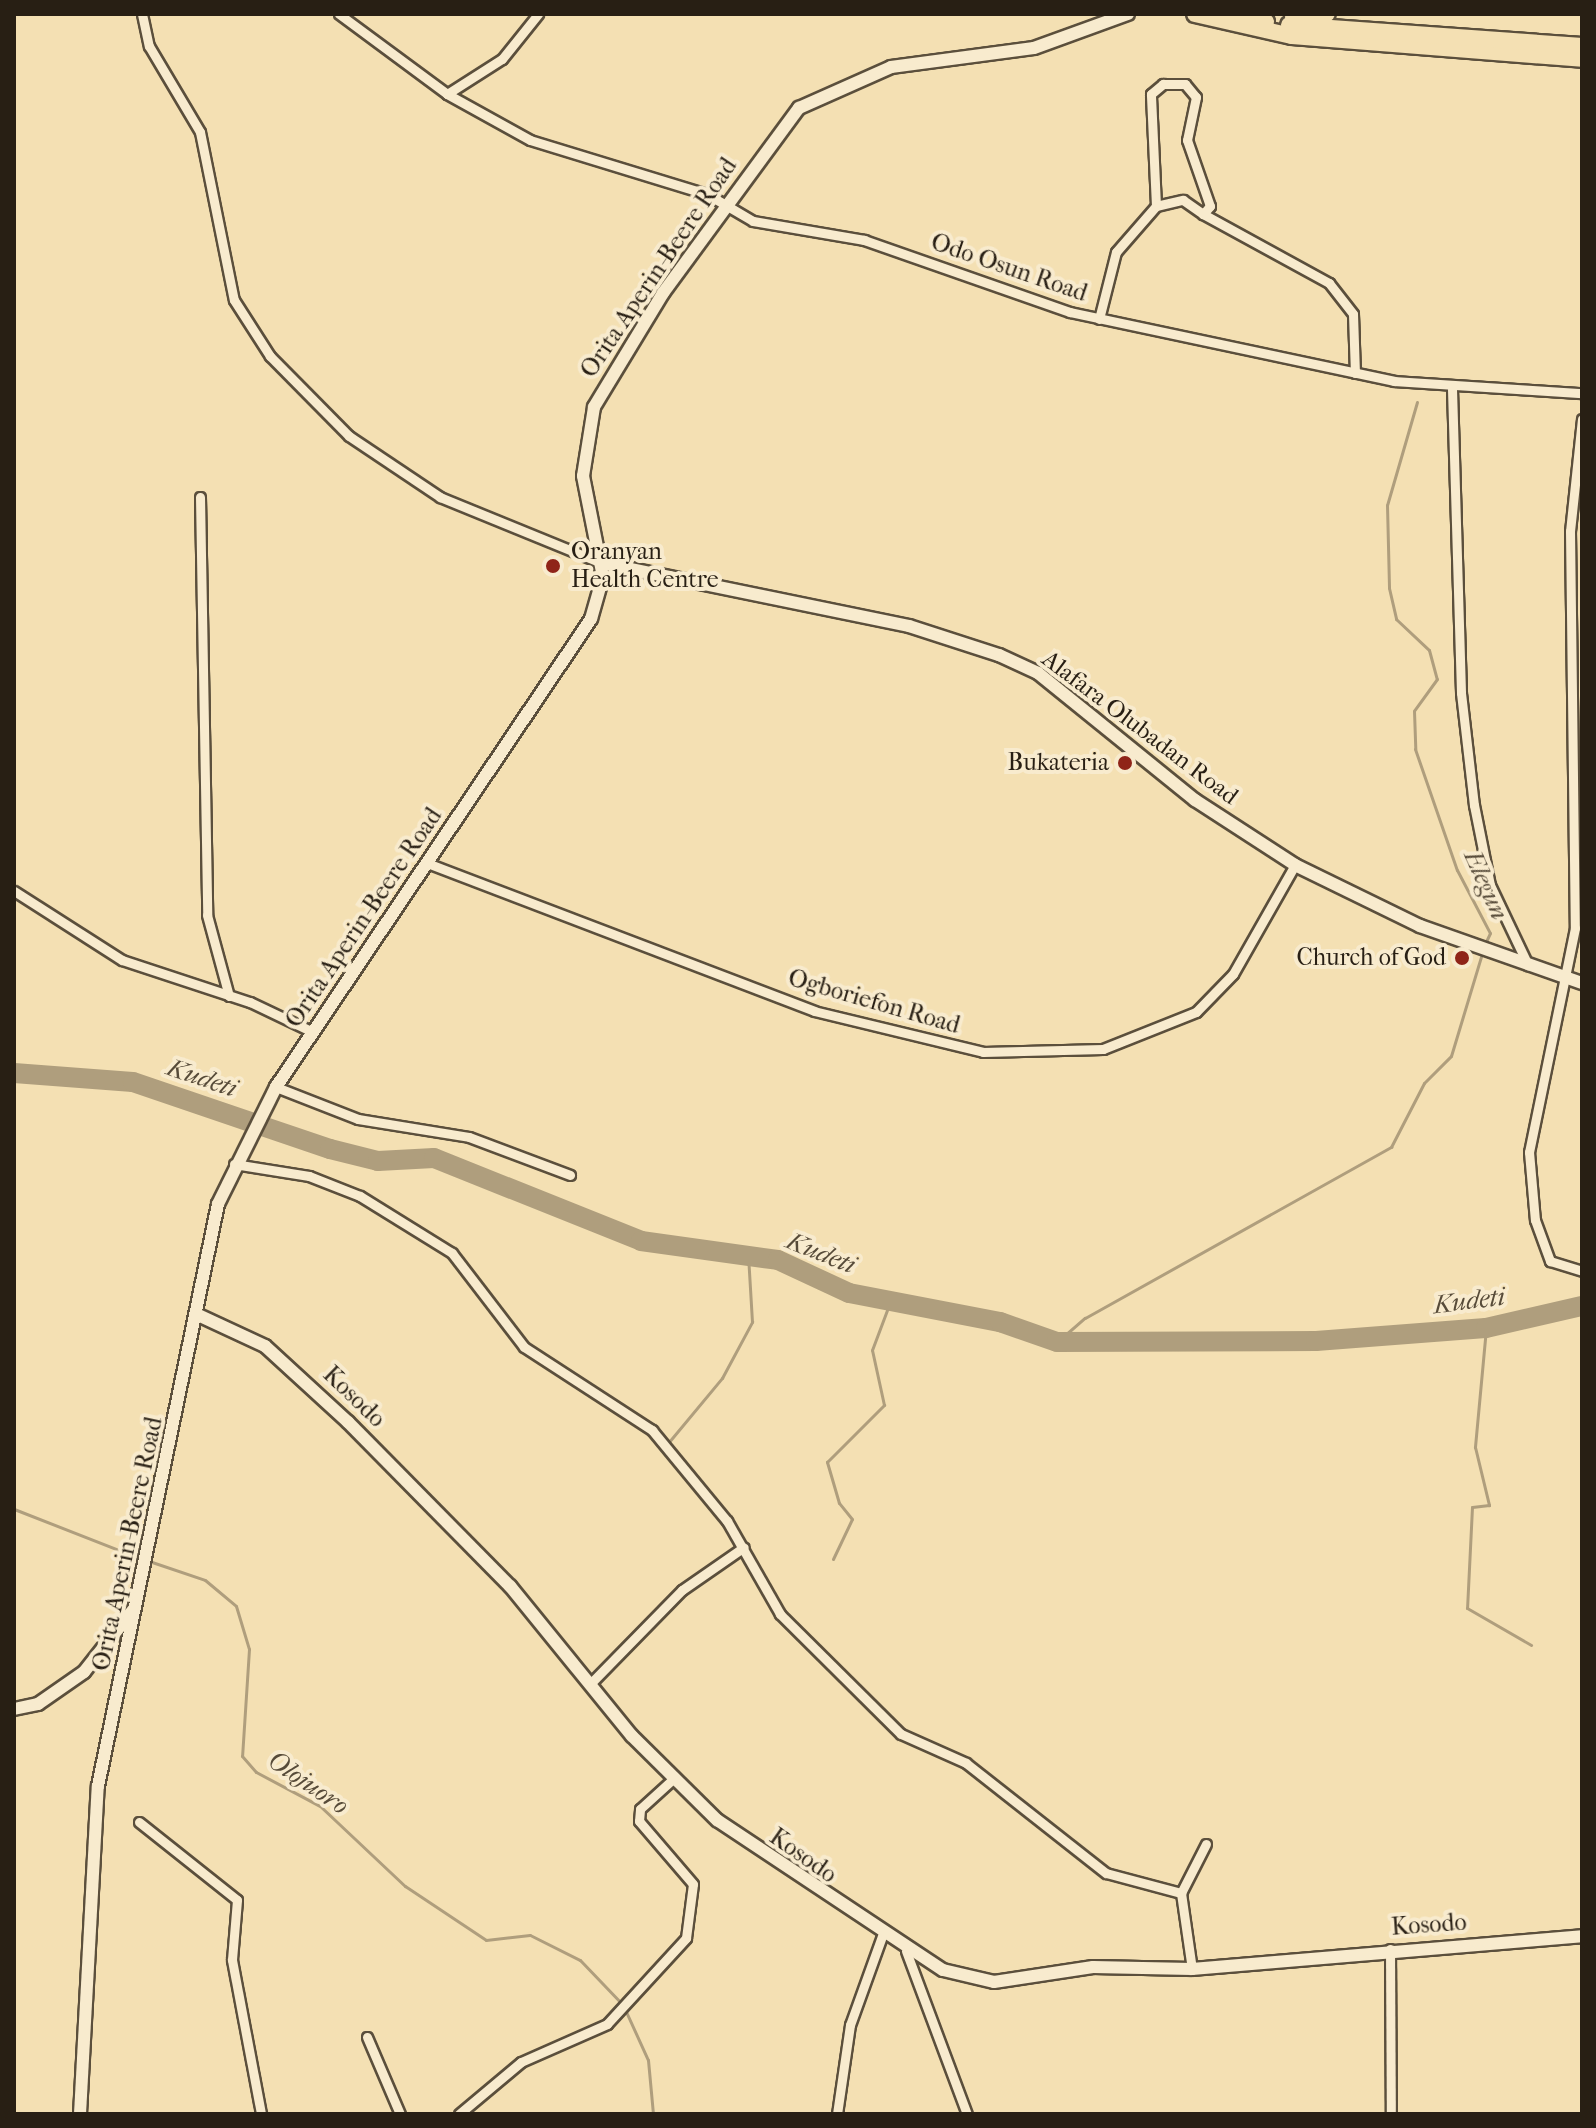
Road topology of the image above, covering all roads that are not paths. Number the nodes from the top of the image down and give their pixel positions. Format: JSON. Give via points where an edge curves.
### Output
{"nodes":[{"id":1,"x":142,"y":14,"type":"edge"},
{"id":2,"x":339,"y":14,"type":"edge"},
{"id":3,"x":538,"y":14,"type":"edge"},
{"id":4,"x":1097,"y":14,"type":"edge"},
{"id":5,"x":1128,"y":14,"type":"edge"},
{"id":6,"x":1195,"y":14,"type":"edge"},
{"id":7,"x":1237,"y":14,"type":"edge"},
{"id":8,"x":1327,"y":14,"type":"edge"},
{"id":9,"x":1260,"y":24,"type":"junction"},
{"id":10,"x":1073,"y":33,"type":"junction"},
{"id":11,"x":1582,"y":46,"type":"edge"},
{"id":12,"x":1582,"y":59,"type":"edge"},
{"id":13,"x":447,"y":94,"type":"junction"},
{"id":14,"x":1156,"y":206,"type":"junction"},
{"id":15,"x":728,"y":207,"type":"junction"},
{"id":16,"x":1203,"y":214,"type":"junction"},
{"id":17,"x":1099,"y":319,"type":"junction"},
{"id":18,"x":1355,"y":373,"type":"junction"},
{"id":19,"x":1452,"y":389,"type":"junction"},
{"id":20,"x":1582,"y":393,"type":"edge"},
{"id":21,"x":1582,"y":419,"type":"edge"},
{"id":22,"x":200,"y":497,"type":"dead end"},
{"id":23,"x":602,"y":563,"type":"junction"},
{"id":24,"x":427,"y":863,"type":"junction"},
{"id":25,"x":1295,"y":865,"type":"junction"},
{"id":26,"x":14,"y":891,"type":"edge"},
{"id":27,"x":1528,"y":965,"type":"junction"},
{"id":28,"x":1563,"y":979,"type":"junction"},
{"id":29,"x":1582,"y":983,"type":"edge"},
{"id":30,"x":229,"y":996,"type":"junction"},
{"id":31,"x":313,"y":1032,"type":"junction"},
{"id":32,"x":276,"y":1087,"type":"junction"},
{"id":33,"x":234,"y":1164,"type":"junction"},
{"id":34,"x":570,"y":1175,"type":"dead end"},
{"id":35,"x":1582,"y":1271,"type":"edge"},
{"id":36,"x":196,"y":1314,"type":"junction"},
{"id":37,"x":744,"y":1547,"type":"junction"},
{"id":38,"x":137,"y":1605,"type":"junction"},
{"id":39,"x":589,"y":1685,"type":"junction"},
{"id":40,"x":14,"y":1709,"type":"edge"},
{"id":41,"x":673,"y":1779,"type":"junction"},
{"id":42,"x":139,"y":1822,"type":"dead end"},
{"id":43,"x":1206,"y":1844,"type":"dead end"},
{"id":44,"x":1181,"y":1893,"type":"junction"},
{"id":45,"x":882,"y":1936,"type":"junction"},
{"id":46,"x":1582,"y":1936,"type":"edge"},
{"id":47,"x":1390,"y":1949,"type":"junction"},
{"id":48,"x":906,"y":1951,"type":"junction"},
{"id":49,"x":1192,"y":1969,"type":"junction"},
{"id":50,"x":367,"y":2037,"type":"dead end"},
{"id":51,"x":80,"y":2114,"type":"edge"},
{"id":52,"x":261,"y":2114,"type":"edge"},
{"id":53,"x":400,"y":2114,"type":"edge"},
{"id":54,"x":459,"y":2114,"type":"edge"},
{"id":55,"x":837,"y":2114,"type":"edge"},
{"id":56,"x":967,"y":2114,"type":"edge"},
{"id":57,"x":1391,"y":2114,"type":"edge"}],
"edges":[{"from":1,"to":23,"type":"street","via":[[149,46],[200,132],[234,300],[270,356],[349,436],[401,473],[479,518]]},
{"from":2,"to":13,"type":"street","name":"Odo Osun Road"},
{"from":3,"to":13,"type":"street","via":[[502,59]]},
{"from":4,"to":10,"type":"main road","name":"Orita Aperin-Beere Road"},
{"from":5,"to":10,"type":"main road","name":"Orita Aperin-Beere Road"},
{"from":6,"to":9,"type":"highway"},
{"from":7,"to":9,"type":"highway"},
{"from":8,"to":9,"type":"highway"},
{"from":9,"to":11,"type":"highway"},
{"from":9,"to":12,"type":"highway"},
{"from":10,"to":15,"type":"main road","name":"Orita Aperin-Beere Road","via":[[1034,48],[891,67],[841,84],[783,123]]},
{"from":13,"to":15,"type":"street","name":"Odo Osun Road","via":[[530,140],[679,184]]},
{"from":14,"to":16,"type":"street","via":[[1183,200]]},
{"from":14,"to":16,"type":"street","via":[[1151,94],[1163,84],[1185,84],[1196,97],[1187,140],[1210,206]]},
{"from":14,"to":17,"type":"street","via":[[1116,252]]},
{"from":15,"to":17,"type":"street","name":"Odo Osun Road","via":[[772,226],[864,240]]},
{"from":15,"to":23,"type":"main road","name":"Orita Aperin-Beere Road","via":[[663,293],[594,407],[583,476]]},
{"from":16,"to":18,"type":"street","via":[[1329,283],[1353,314]]},
{"from":17,"to":18,"type":"street","name":"Odo Osun Road"},
{"from":18,"to":19,"type":"street","name":"Odo Osun Road"},
{"from":19,"to":20,"type":"street","name":"Odo Osun Road"},
{"from":19,"to":27,"type":"street","via":[[1458,634],[1474,805],[1490,885]]},
{"from":21,"to":28,"type":"street","via":[[1570,531],[1575,928]]},
{"from":22,"to":30,"type":"street","via":[[207,915]]},
{"from":23,"to":24,"type":"main road","name":"Orita Aperin-Beere Road","via":[[601,592],[582,636]]},
{"from":23,"to":25,"type":"main road","name":"Alafara Olubadan Road","via":[[909,626],[999,655],[1038,673],[1195,800]]},
{"from":24,"to":25,"type":"street","name":"Ogboriefon Road","via":[[814,1011],[983,1052],[1103,1049],[1196,1012],[1233,974]]},
{"from":24,"to":31,"type":"main road","name":"Orita Aperin-Beere Road"},
{"from":25,"to":27,"type":"main road","name":"Alafara Olubadan Road","via":[[1392,914]]},
{"from":26,"to":30,"type":"street","via":[[122,960]]},
{"from":27,"to":28,"type":"main road","name":"Alafara Olubadan Road"},
{"from":28,"to":29,"type":"main road","name":"Alafara Olubadan Road"},
{"from":28,"to":35,"type":"street","via":[[1531,1125],[1529,1189],[1550,1261]]},
{"from":30,"to":31,"type":"street"},
{"from":31,"to":32,"type":"main road","name":"Orita Aperin-Beere Road"},
{"from":32,"to":33,"type":"main road","name":"Orita Aperin-Beere Road"},
{"from":32,"to":34,"type":"street","via":[[358,1119],[469,1137]]},
{"from":33,"to":36,"type":"main road","name":"Orita Aperin-Beere Road","via":[[207,1242]]},
{"from":33,"to":37,"type":"street","via":[[309,1176],[360,1196],[452,1253],[524,1347],[652,1430]]},
{"from":36,"to":38,"type":"main road","name":"Orita Aperin-Beere Road"},
{"from":36,"to":39,"type":"main road","name":"Kosodo","via":[[236,1329],[294,1369],[510,1586]]},
{"from":37,"to":39,"type":"street","via":[[682,1590]]},
{"from":37,"to":44,"type":"street","via":[[780,1614],[901,1734],[966,1763],[1106,1873]]},
{"from":38,"to":40,"type":"main road","via":[[84,1672],[38,1704]]},
{"from":38,"to":51,"type":"main road","name":"Orita Aperin-Beere Road","via":[[98,1786]]},
{"from":39,"to":41,"type":"main road","name":"Kosodo"},
{"from":41,"to":45,"type":"main road","name":"Kosodo","via":[[747,1843]]},
{"from":41,"to":54,"type":"street","via":[[640,1809],[639,1821],[696,1896],[686,1938],[651,1983],[607,2024],[521,2062]]},
{"from":42,"to":52,"type":"street","via":[[237,1900],[232,1960]]},
{"from":43,"to":44,"type":"street"},
{"from":44,"to":49,"type":"street"},
{"from":45,"to":48,"type":"main road","name":"Kosodo"},
{"from":45,"to":55,"type":"street","via":[[850,2025]]},
{"from":46,"to":47,"type":"main road","name":"Kosodo"},
{"from":47,"to":49,"type":"main road","name":"Kosodo"},
{"from":47,"to":57,"type":"street"},
{"from":48,"to":49,"type":"main road","name":"Kosodo","via":[[967,1979],[994,1982],[1093,1967]]},
{"from":48,"to":56,"type":"street"},
{"from":50,"to":53,"type":"street"}]}
